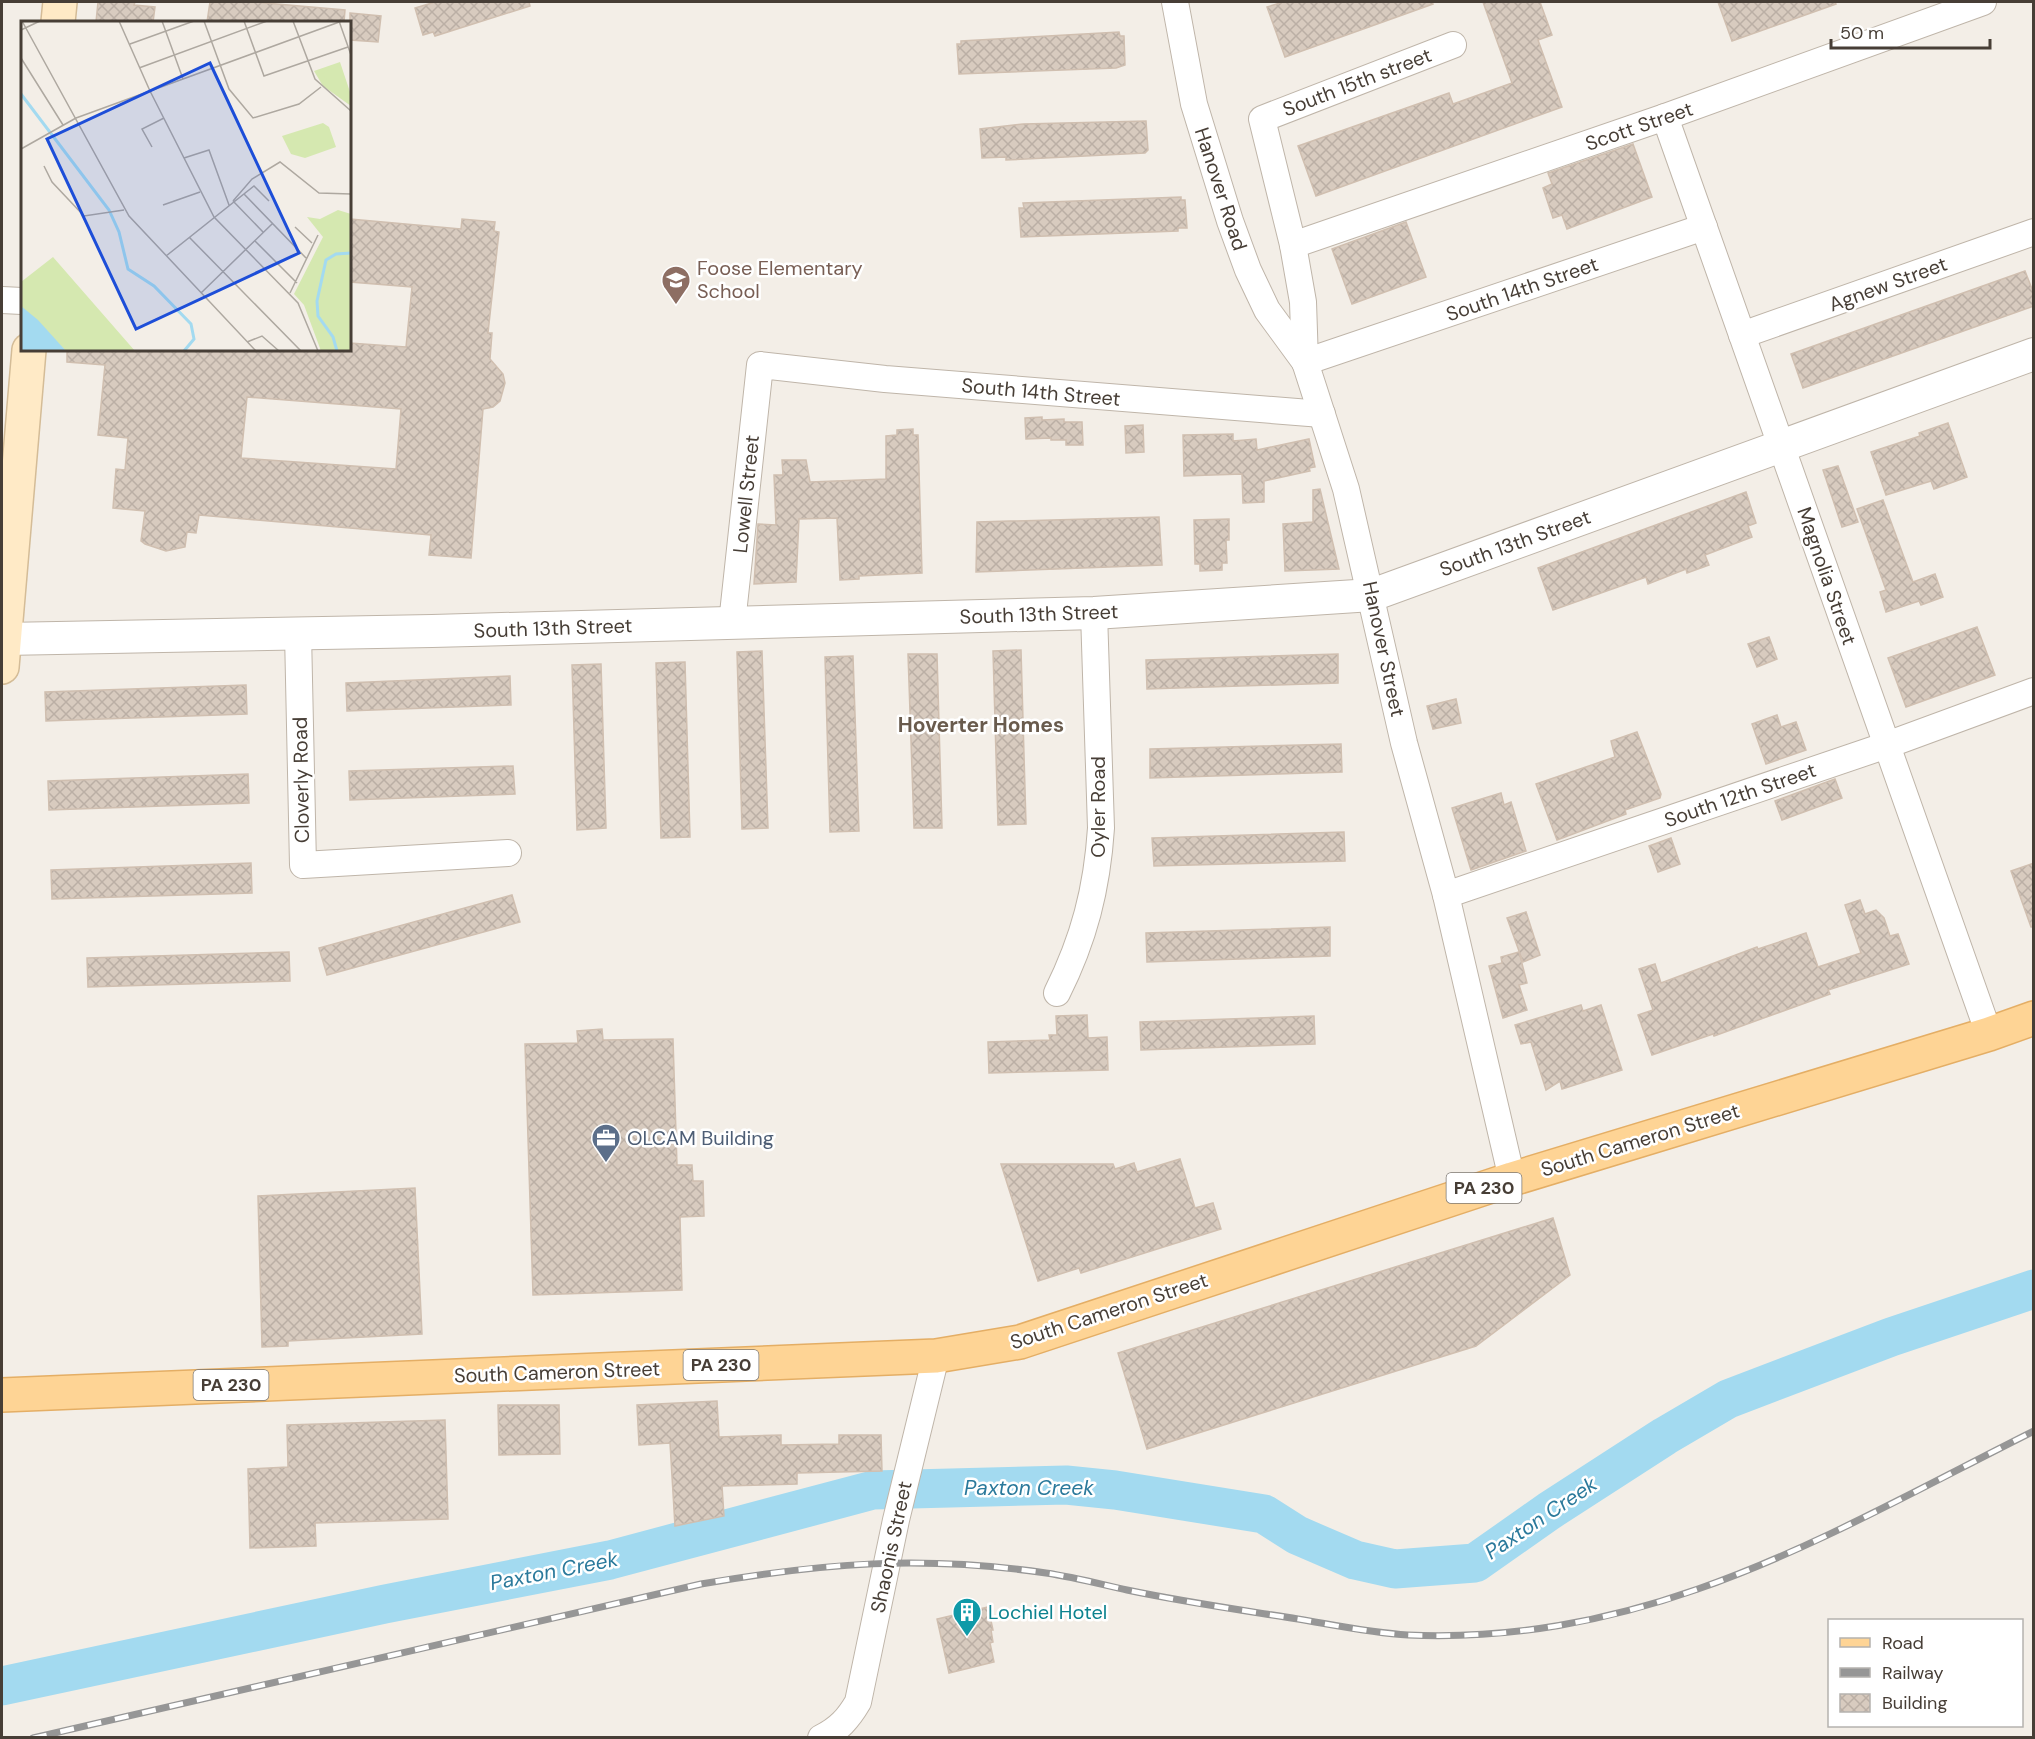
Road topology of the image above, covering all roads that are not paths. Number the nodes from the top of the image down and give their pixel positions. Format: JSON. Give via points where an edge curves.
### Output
{"nodes":[{"id":1,"x":60,"y":2,"type":"edge"},
{"id":2,"x":1175,"y":2,"type":"edge"},
{"id":3,"x":1983,"y":2,"type":"edge"},
{"id":4,"x":58,"y":21,"type":"edge"},
{"id":5,"x":1453,"y":45,"type":"dead end"},
{"id":6,"x":1665,"y":117,"type":"junction"},
{"id":7,"x":1262,"y":119,"type":"joint"},
{"id":8,"x":1704,"y":227,"type":"junction"},
{"id":9,"x":2034,"y":232,"type":"edge"},
{"id":10,"x":1293,"y":245,"type":"junction"},
{"id":11,"x":2,"y":300,"type":"edge"},
{"id":12,"x":21,"y":302,"type":"edge"},
{"id":13,"x":1743,"y":335,"type":"junction"},
{"id":14,"x":29,"y":351,"type":"edge"},
{"id":15,"x":2034,"y":354,"type":"edge"},
{"id":16,"x":1305,"y":362,"type":"junction"},
{"id":17,"x":759,"y":366,"type":"joint"},
{"id":18,"x":1322,"y":414,"type":"junction"},
{"id":19,"x":1782,"y":446,"type":"junction"},
{"id":20,"x":1372,"y":595,"type":"junction"},
{"id":21,"x":1094,"y":613,"type":"junction"},
{"id":22,"x":732,"y":623,"type":"junction"},
{"id":23,"x":298,"y":633,"type":"junction"},
{"id":24,"x":2,"y":648,"type":"edge"},
{"id":25,"x":2034,"y":691,"type":"edge"},
{"id":26,"x":1887,"y":745,"type":"junction"},
{"id":27,"x":507,"y":853,"type":"dead end"},
{"id":28,"x":1446,"y":895,"type":"junction"},
{"id":29,"x":1057,"y":993,"type":"dead end"},
{"id":30,"x":2034,"y":1018,"type":"edge"},
{"id":31,"x":1989,"y":1034,"type":"junction"},
{"id":32,"x":1512,"y":1179,"type":"junction"},
{"id":33,"x":936,"y":1356,"type":"junction"},
{"id":34,"x":2,"y":1395,"type":"edge"},
{"id":35,"x":828,"y":1734,"type":"edge"}],
"edges":[{"from":1,"to":4,"type":"main road"},
{"from":2,"to":16,"type":"street","name":"Hanover Road","via":[[1194,104],[1230,221],[1267,310]]},
{"from":3,"to":6,"type":"street","name":"Scott Street"},
{"from":5,"to":7,"type":"street","name":"South 15th street"},
{"from":6,"to":8,"type":"street","name":"Magnolia Street"},
{"from":6,"to":10,"type":"street","name":"Scott Street"},
{"from":7,"to":10,"type":"street","name":"Hanover Street"},
{"from":8,"to":13,"type":"street","name":"Magnolia Street"},
{"from":8,"to":16,"type":"street","name":"South 14th Street"},
{"from":9,"to":13,"type":"street","name":"Agnew Street"},
{"from":10,"to":16,"type":"street","name":"Hanover Street","via":[[1303,302]]},
{"from":11,"to":12,"type":"street"},
{"from":13,"to":19,"type":"street","name":"Magnolia Street"},
{"from":14,"to":24,"type":"main road"},
{"from":15,"to":19,"type":"street","name":"South 13th Street"},
{"from":16,"to":18,"type":"street","name":"Hanover Street"},
{"from":17,"to":18,"type":"street","name":"South 14th Street"},
{"from":17,"to":22,"type":"street","name":"Lowell Street"},
{"from":18,"to":20,"type":"street","name":"Hanover Street","via":[[1346,489]]},
{"from":19,"to":20,"type":"street","name":"South 13th Street"},
{"from":19,"to":26,"type":"street","name":"Magnolia Street"},
{"from":20,"to":21,"type":"street","name":"South 13th Street"},
{"from":20,"to":28,"type":"street","name":"Hanover Street","via":[[1404,744]]},
{"from":21,"to":22,"type":"street","name":"South 13th Street"},
{"from":21,"to":29,"type":"street","name":"Oyler Road","via":[[1099,863],[1077,954]]},
{"from":22,"to":23,"type":"street","name":"South 13th Street"},
{"from":23,"to":24,"type":"street","name":"South 13th Street"},
{"from":23,"to":27,"type":"street","name":"Cloverly Road","via":[[303,865]]},
{"from":25,"to":26,"type":"street","name":"South 12th Street"},
{"from":26,"to":28,"type":"street","name":"South 12th Street"},
{"from":26,"to":31,"type":"street","name":"Magnolia Street"},
{"from":28,"to":32,"type":"street","name":"Hanover Street"},
{"from":30,"to":31,"type":"main road","name":"South Cameron Street","number":"PA 230"},
{"from":31,"to":32,"type":"main road","name":"South Cameron Street","number":"PA 230"},
{"from":32,"to":33,"type":"main road","name":"South Cameron Street","number":"PA 230","via":[[1020,1342]]},
{"from":33,"to":34,"type":"main road","name":"South Cameron Street","number":"PA 230"},
{"from":33,"to":35,"type":"street","name":"Shaonis Street","via":[[858,1702],[849,1718]]}]}
